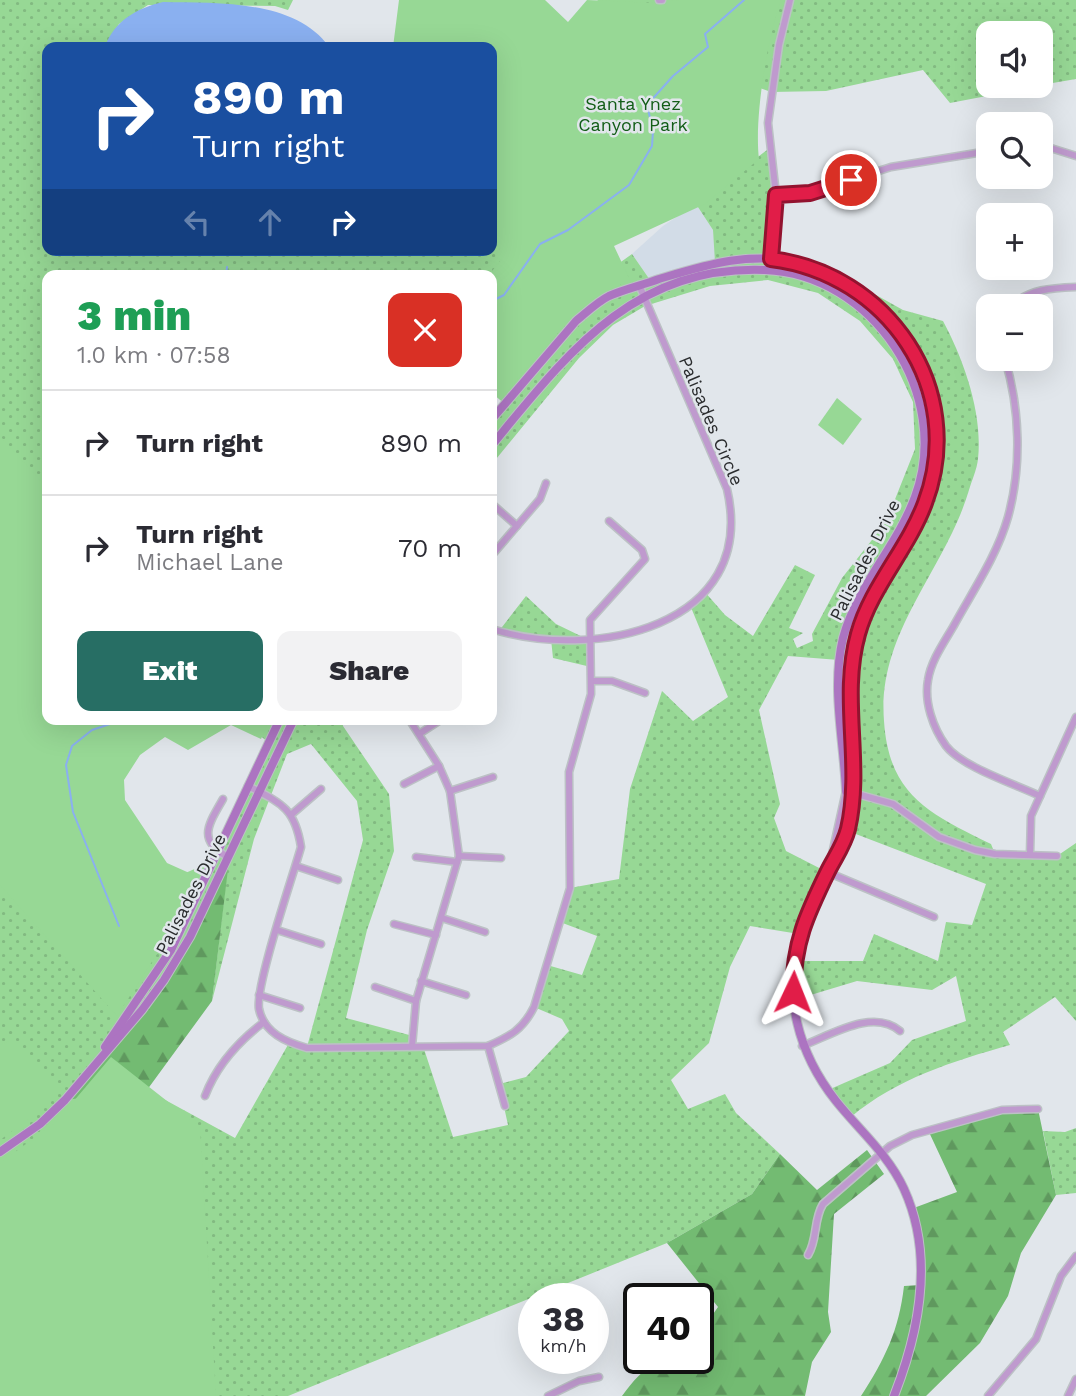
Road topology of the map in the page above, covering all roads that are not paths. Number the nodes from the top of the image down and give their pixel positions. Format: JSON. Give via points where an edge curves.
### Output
{"nodes":[{"id":1,"x":790,"y":0,"type":"edge"},
{"id":2,"x":1053,"y":146,"type":"edge"},
{"id":3,"x":976,"y":152,"type":"edge"},
{"id":4,"x":1076,"y":156,"type":"edge"},
{"id":5,"x":776,"y":195,"type":"junction"},
{"id":6,"x":771,"y":259,"type":"junction"},
{"id":7,"x":770,"y":270,"type":"junction"},
{"id":8,"x":639,"y":285,"type":"junction"},
{"id":9,"x":1076,"y":287,"type":"edge"},
{"id":10,"x":1028,"y":294,"type":"edge"},
{"id":11,"x":643,"y":299,"type":"junction"},
{"id":12,"x":1007,"y":371,"type":"edge"},
{"id":13,"x":497,"y":413,"type":"edge"},
{"id":14,"x":497,"y":439,"type":"edge"},
{"id":15,"x":546,"y":483,"type":"dead end"},
{"id":16,"x":497,"y":508,"type":"edge"},
{"id":17,"x":609,"y":521,"type":"dead end"},
{"id":18,"x":517,"y":526,"type":"junction"},
{"id":19,"x":497,"y":549,"type":"edge"},
{"id":20,"x":497,"y":631,"type":"edge"},
{"id":21,"x":591,"y":641,"type":"junction"},
{"id":22,"x":592,"y":681,"type":"junction"},
{"id":23,"x":645,"y":693,"type":"dead end"},
{"id":24,"x":1076,"y":717,"type":"edge"},
{"id":25,"x":277,"y":725,"type":"edge"},
{"id":26,"x":291,"y":725,"type":"edge"},
{"id":27,"x":413,"y":725,"type":"edge"},
{"id":28,"x":433,"y":725,"type":"edge"},
{"id":29,"x":419,"y":734,"type":"junction"},
{"id":30,"x":439,"y":766,"type":"junction"},
{"id":31,"x":493,"y":777,"type":"dead end"},
{"id":32,"x":404,"y":784,"type":"dead end"},
{"id":33,"x":248,"y":786,"type":"junction"},
{"id":34,"x":321,"y":789,"type":"dead end"},
{"id":35,"x":450,"y":790,"type":"junction"},
{"id":36,"x":259,"y":792,"type":"junction"},
{"id":37,"x":850,"y":792,"type":"junction"},
{"id":38,"x":1040,"y":796,"type":"junction"},
{"id":39,"x":223,"y":799,"type":"dead end"},
{"id":40,"x":292,"y":814,"type":"junction"},
{"id":41,"x":217,"y":851,"type":"junction"},
{"id":42,"x":1030,"y":854,"type":"junction"},
{"id":43,"x":1058,"y":856,"type":"dead end"},
{"id":44,"x":228,"y":857,"type":"junction"},
{"id":45,"x":416,"y":857,"type":"dead end"},
{"id":46,"x":501,"y":858,"type":"dead end"},
{"id":47,"x":458,"y":859,"type":"junction"},
{"id":48,"x":296,"y":866,"type":"junction"},
{"id":49,"x":828,"y":870,"type":"junction"},
{"id":50,"x":338,"y":880,"type":"dead end"},
{"id":51,"x":934,"y":917,"type":"dead end"},
{"id":52,"x":442,"y":918,"type":"junction"},
{"id":53,"x":394,"y":924,"type":"dead end"},
{"id":54,"x":277,"y":930,"type":"junction"},
{"id":55,"x":485,"y":932,"type":"dead end"},
{"id":56,"x":436,"y":935,"type":"junction"},
{"id":57,"x":320,"y":944,"type":"dead end"},
{"id":58,"x":421,"y":981,"type":"junction"},
{"id":59,"x":374,"y":987,"type":"dead end"},
{"id":60,"x":259,"y":995,"type":"junction"},
{"id":61,"x":466,"y":995,"type":"dead end"},
{"id":62,"x":416,"y":1001,"type":"junction"},
{"id":63,"x":300,"y":1008,"type":"dead end"},
{"id":64,"x":264,"y":1022,"type":"junction"},
{"id":65,"x":900,"y":1031,"type":"dead end"},
{"id":66,"x":412,"y":1046,"type":"junction"},
{"id":67,"x":488,"y":1046,"type":"junction"},
{"id":68,"x":802,"y":1046,"type":"junction"},
{"id":69,"x":205,"y":1096,"type":"dead end"},
{"id":70,"x":65,"y":1100,"type":"junction"},
{"id":71,"x":505,"y":1106,"type":"dead end"},
{"id":72,"x":1038,"y":1109,"type":"dead end"},
{"id":73,"x":0,"y":1152,"type":"edge"},
{"id":74,"x":883,"y":1154,"type":"junction"},
{"id":75,"x":808,"y":1255,"type":"dead end"},
{"id":76,"x":1075,"y":1257,"type":"edge"},
{"id":77,"x":598,"y":1377,"type":"dead end"},
{"id":78,"x":1076,"y":1379,"type":"edge"},
{"id":79,"x":548,"y":1396,"type":"edge"},
{"id":80,"x":894,"y":1396,"type":"edge"},
{"id":81,"x":988,"y":1396,"type":"edge"},
{"id":82,"x":1068,"y":1396,"type":"edge"}],
"edges":[{"from":1,"to":5,"type":"street","via":[[768,123]]},
{"from":2,"to":4,"type":"street"},
{"from":3,"to":5,"type":"street","via":[[891,167],[810,193]]},
{"from":5,"to":6,"type":"street"},
{"from":6,"to":7,"type":"street"},
{"from":6,"to":8,"type":"street","name":"Palisades Drive","via":[[736,258]]},
{"from":6,"to":37,"type":"street","name":"Palisades Drive","via":[[828,273],[877,306],[908,344],[934,410],[936,442],[925,503],[865,615],[853,651]]},
{"from":7,"to":11,"type":"street","name":"Palisades Drive","via":[[720,273]]},
{"from":7,"to":37,"type":"street","name":"Palisades Drive","via":[[820,283],[847,297],[880,326],[910,372],[922,422],[923,453],[915,496],[856,605],[843,639],[838,676]]},
{"from":8,"to":11,"type":"street","name":"Palisades Circle"},
{"from":8,"to":13,"type":"street","name":"Palisades Drive","via":[[607,297],[576,321]]},
{"from":9,"to":10,"type":"street"},
{"from":11,"to":14,"type":"street","name":"Palisades Drive","via":[[604,321],[576,345]]},
{"from":11,"to":21,"type":"street","name":"Palisades Circle","via":[[727,489],[733,514],[717,572],[690,605],[638,633]]},
{"from":12,"to":38,"type":"street","via":[[1018,439],[1008,516],[935,658],[928,698],[937,731],[953,753]]},
{"from":15,"to":18,"type":"street","via":[[540,499]]},
{"from":16,"to":18,"type":"street"},
{"from":17,"to":21,"type":"street","via":[[645,559],[590,620]]},
{"from":18,"to":19,"type":"street"},
{"from":20,"to":21,"type":"street","name":"Palisades Circle","via":[[521,638]]},
{"from":21,"to":22,"type":"street"},
{"from":22,"to":23,"type":"street","via":[[612,681]]},
{"from":22,"to":67,"type":"street","via":[[569,772],[570,888],[526,1024]]},
{"from":24,"to":38,"type":"street"},
{"from":25,"to":33,"type":"street","name":"Palisades Drive"},
{"from":26,"to":36,"type":"street","name":"Palisades Drive"},
{"from":27,"to":29,"type":"street"},
{"from":28,"to":29,"type":"street"},
{"from":29,"to":30,"type":"street"},
{"from":30,"to":32,"type":"street"},
{"from":30,"to":35,"type":"street"},
{"from":31,"to":35,"type":"street"},
{"from":33,"to":36,"type":"street"},
{"from":33,"to":41,"type":"street","name":"Palisades Drive"},
{"from":34,"to":40,"type":"street"},
{"from":35,"to":47,"type":"street"},
{"from":36,"to":40,"type":"street"},
{"from":36,"to":44,"type":"street","name":"Palisades Drive"},
{"from":37,"to":42,"type":"street","via":[[893,804],[955,844],[995,854]]},
{"from":37,"to":49,"type":"street","name":"Palisades Drive","via":[[848,832]]},
{"from":38,"to":42,"type":"street","via":[[1029,827]]},
{"from":39,"to":41,"type":"street","via":[[207,828]]},
{"from":40,"to":48,"type":"street","via":[[301,847]]},
{"from":41,"to":44,"type":"street"},
{"from":41,"to":70,"type":"street","name":"Palisades Drive","via":[[160,967]]},
{"from":42,"to":43,"type":"street"},
{"from":44,"to":70,"type":"street","name":"Palisades Drive","via":[[174,964],[142,1010]]},
{"from":45,"to":47,"type":"street"},
{"from":46,"to":47,"type":"street"},
{"from":47,"to":52,"type":"street"},
{"from":48,"to":50,"type":"street"},
{"from":48,"to":54,"type":"street"},
{"from":49,"to":51,"type":"street"},
{"from":49,"to":68,"type":"street","name":"Palisades Drive","via":[[799,934],[794,961],[794,1010]]},
{"from":52,"to":55,"type":"street"},
{"from":52,"to":56,"type":"street"},
{"from":53,"to":56,"type":"street"},
{"from":54,"to":57,"type":"street"},
{"from":54,"to":60,"type":"street"},
{"from":56,"to":58,"type":"street"},
{"from":58,"to":61,"type":"street"},
{"from":58,"to":62,"type":"street"},
{"from":59,"to":62,"type":"street"},
{"from":60,"to":63,"type":"street"},
{"from":60,"to":64,"type":"street"},
{"from":62,"to":66,"type":"street"},
{"from":64,"to":66,"type":"street","via":[[289,1043],[307,1048]]},
{"from":64,"to":69,"type":"street","via":[[244,1038]]},
{"from":65,"to":68,"type":"street","via":[[885,1022],[863,1023]]},
{"from":66,"to":67,"type":"street"},
{"from":67,"to":71,"type":"street"},
{"from":68,"to":74,"type":"street","name":"Palisades Drive","via":[[837,1102]]},
{"from":70,"to":73,"type":"street","name":"Palisades Drive"},
{"from":72,"to":74,"type":"street","via":[[1002,1110],[912,1135]]},
{"from":74,"to":75,"type":"street","via":[[822,1204]]},
{"from":74,"to":80,"type":"street","name":"Palisades Drive","via":[[911,1209],[922,1266],[921,1294]]},
{"from":76,"to":81,"type":"street","via":[[1061,1276],[1036,1339]]},
{"from":77,"to":79,"type":"street"},
{"from":78,"to":82,"type":"street"}]}
